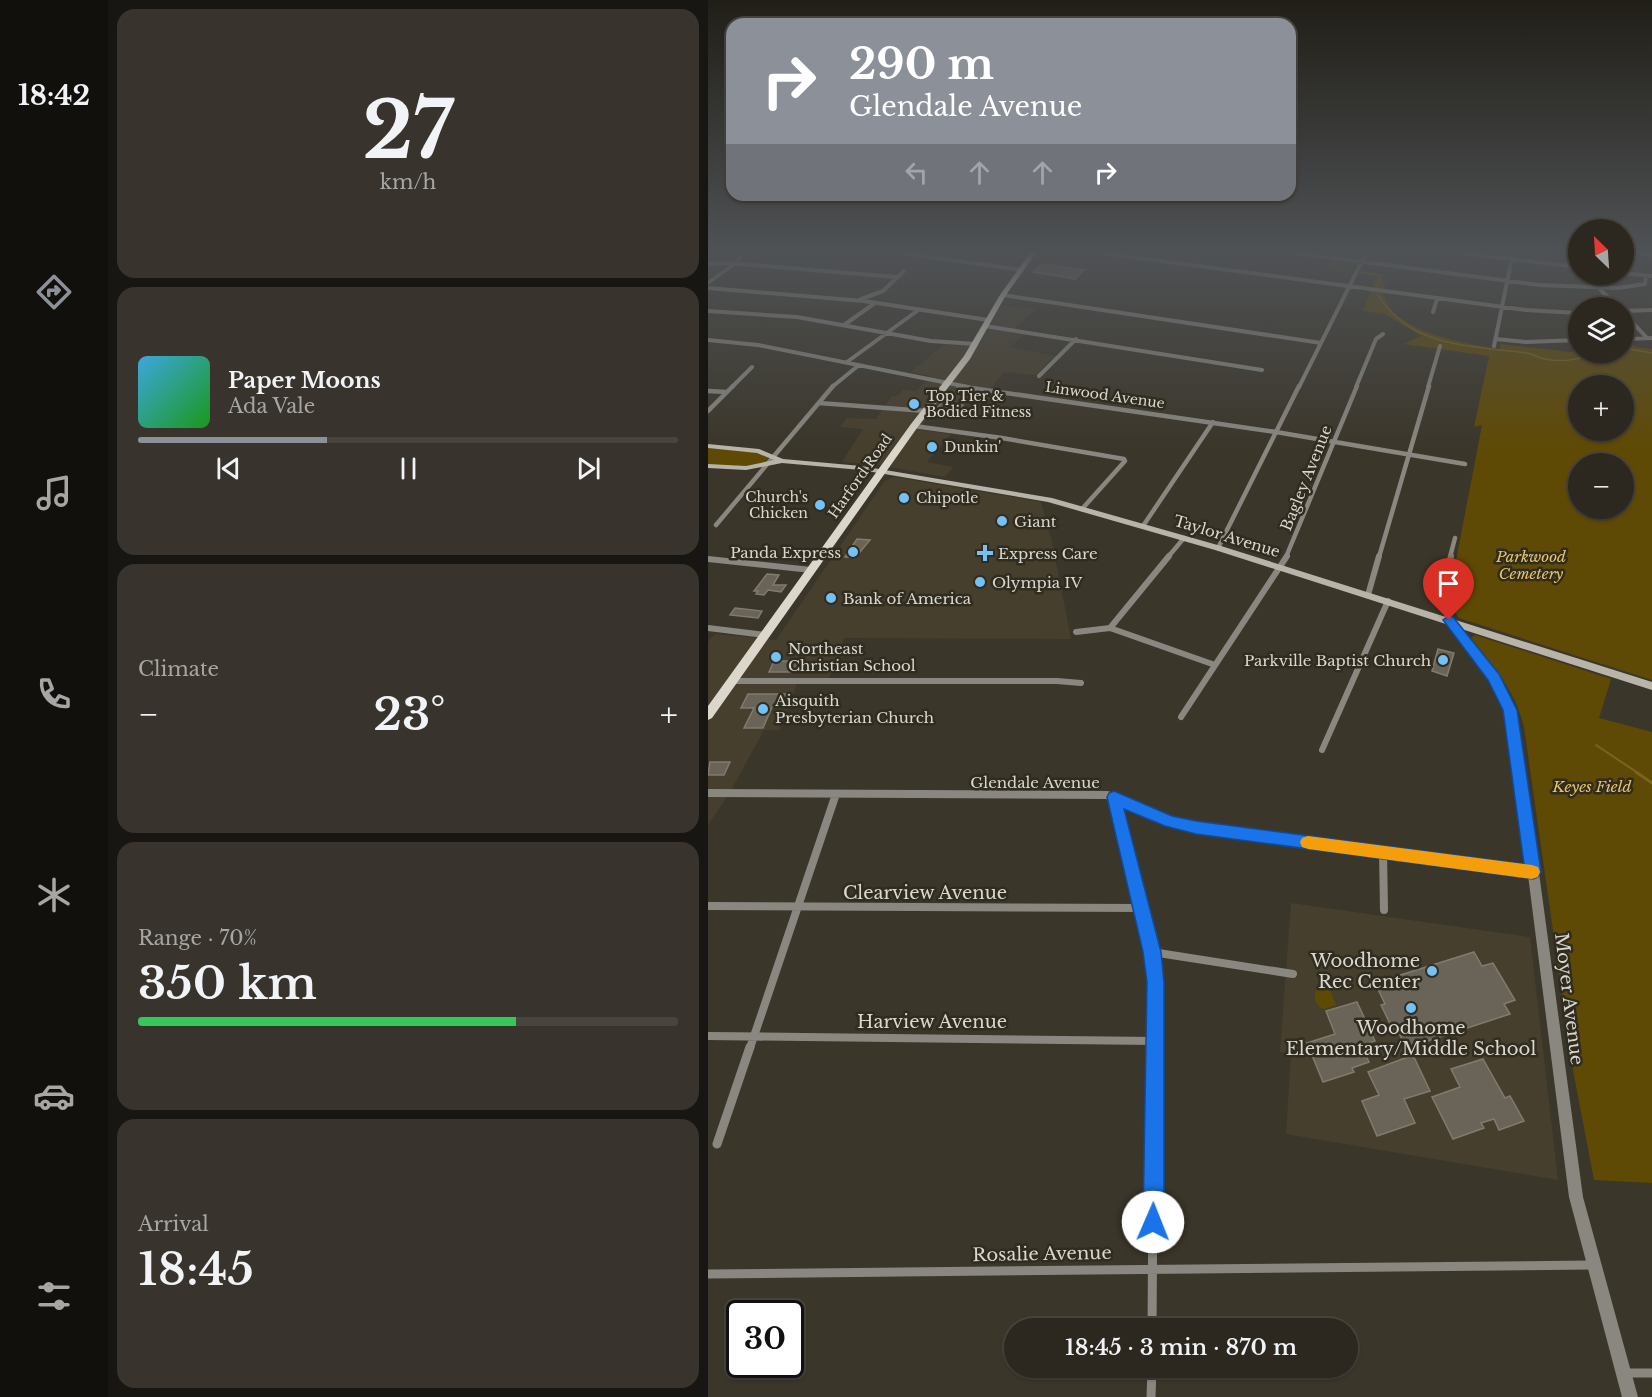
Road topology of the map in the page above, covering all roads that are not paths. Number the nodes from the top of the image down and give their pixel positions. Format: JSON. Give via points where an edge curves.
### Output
{"nodes":[{"id":1,"x":804,"y":318,"type":"edge"},
{"id":2,"x":854,"y":318,"type":"edge"},
{"id":3,"x":907,"y":318,"type":"edge"},
{"id":4,"x":963,"y":318,"type":"edge"},
{"id":5,"x":966,"y":318,"type":"edge"},
{"id":6,"x":989,"y":318,"type":"edge"},
{"id":7,"x":1157,"y":318,"type":"edge"},
{"id":8,"x":1333,"y":318,"type":"edge"},
{"id":9,"x":1499,"y":318,"type":"edge"},
{"id":10,"x":987,"y":322,"type":"junction"},
{"id":11,"x":1634,"y":323,"type":"edge"},
{"id":12,"x":844,"y":325,"type":"junction"},
{"id":13,"x":887,"y":333,"type":"junction"},
{"id":14,"x":1383,"y":334,"type":"dead end"},
{"id":15,"x":1650,"y":338,"type":"edge"},
{"id":16,"x":1076,"y":339,"type":"junction"},
{"id":17,"x":1496,"y":339,"type":"junction"},
{"id":18,"x":1634,"y":339,"type":"edge"},
{"id":19,"x":708,"y":340,"type":"edge"},
{"id":20,"x":1568,"y":340,"type":"edge"},
{"id":21,"x":1321,"y":343,"type":"junction"},
{"id":22,"x":976,"y":344,"type":"junction"},
{"id":23,"x":1440,"y":346,"type":"dead end"},
{"id":24,"x":1494,"y":346,"type":"dead end"},
{"id":25,"x":847,"y":363,"type":"junction"},
{"id":26,"x":859,"y":365,"type":"junction"},
{"id":27,"x":752,"y":367,"type":"dead end"},
{"id":28,"x":1262,"y":370,"type":"dead end"},
{"id":29,"x":1039,"y":376,"type":"dead end"},
{"id":30,"x":948,"y":383,"type":"junction"},
{"id":31,"x":708,"y":391,"type":"edge"},
{"id":32,"x":727,"y":392,"type":"junction"},
{"id":33,"x":819,"y":403,"type":"junction"},
{"id":34,"x":708,"y":411,"type":"edge"},
{"id":35,"x":926,"y":411,"type":"junction"},
{"id":36,"x":1213,"y":422,"type":"junction"},
{"id":37,"x":914,"y":426,"type":"junction"},
{"id":38,"x":1276,"y":432,"type":"junction"},
{"id":39,"x":1334,"y":442,"type":"junction"},
{"id":40,"x":708,"y":446,"type":"edge"},
{"id":41,"x":1408,"y":454,"type":"junction"},
{"id":42,"x":774,"y":457,"type":"junction"},
{"id":43,"x":782,"y":462,"type":"junction"},
{"id":44,"x":1465,"y":464,"type":"dead end"},
{"id":45,"x":767,"y":465,"type":"junction"},
{"id":46,"x":708,"y":466,"type":"edge"},
{"id":47,"x":882,"y":470,"type":"junction"},
{"id":48,"x":1082,"y":508,"type":"junction"},
{"id":49,"x":716,"y":525,"type":"dead end"},
{"id":50,"x":1143,"y":526,"type":"junction"},
{"id":51,"x":1184,"y":538,"type":"junction"},
{"id":52,"x":1455,"y":538,"type":"dead end"},
{"id":53,"x":1218,"y":548,"type":"junction"},
{"id":54,"x":708,"y":559,"type":"edge"},
{"id":55,"x":1281,"y":567,"type":"junction"},
{"id":56,"x":811,"y":570,"type":"junction"},
{"id":57,"x":1368,"y":595,"type":"junction"},
{"id":58,"x":1388,"y":601,"type":"junction"},
{"id":59,"x":1449,"y":620,"type":"junction"},
{"id":60,"x":708,"y":628,"type":"edge"},
{"id":61,"x":1110,"y":628,"type":"junction"},
{"id":62,"x":1076,"y":632,"type":"dead end"},
{"id":63,"x":765,"y":635,"type":"junction"},
{"id":64,"x":1215,"y":665,"type":"junction"},
{"id":65,"x":733,"y":681,"type":"junction"},
{"id":66,"x":1081,"y":683,"type":"dead end"},
{"id":67,"x":1652,"y":686,"type":"edge"},
{"id":68,"x":710,"y":708,"type":"edge"},
{"id":69,"x":1181,"y":717,"type":"dead end"},
{"id":70,"x":1322,"y":750,"type":"dead end"},
{"id":71,"x":708,"y":794,"type":"edge"},
{"id":72,"x":836,"y":794,"type":"junction"},
{"id":73,"x":1114,"y":797,"type":"junction"},
{"id":74,"x":1383,"y":852,"type":"junction"},
{"id":75,"x":1533,"y":872,"type":"junction"},
{"id":76,"x":708,"y":906,"type":"edge"},
{"id":77,"x":800,"y":907,"type":"junction"},
{"id":78,"x":1142,"y":908,"type":"junction"},
{"id":79,"x":1384,"y":910,"type":"dead end"},
{"id":80,"x":1152,"y":952,"type":"junction"},
{"id":81,"x":1293,"y":974,"type":"dead end"},
{"id":82,"x":708,"y":1036,"type":"edge"},
{"id":83,"x":754,"y":1038,"type":"junction"},
{"id":84,"x":1156,"y":1041,"type":"junction"},
{"id":85,"x":717,"y":1144,"type":"dead end"},
{"id":86,"x":1593,"y":1265,"type":"junction"},
{"id":87,"x":1153,"y":1269,"type":"junction"},
{"id":88,"x":708,"y":1274,"type":"edge"},
{"id":89,"x":1152,"y":1318,"type":"edge"},
{"id":90,"x":1652,"y":1373,"type":"edge"},
{"id":91,"x":1624,"y":1374,"type":"junction"},
{"id":92,"x":1152,"y":1378,"type":"edge"},
{"id":93,"x":1152,"y":1397,"type":"edge"},
{"id":94,"x":1630,"y":1397,"type":"edge"}],
"edges":[{"from":1,"to":12,"type":"street"},
{"from":2,"to":12,"type":"street"},
{"from":3,"to":13,"type":"street"},
{"from":4,"to":10,"type":"street"},
{"from":5,"to":10,"type":"street"},
{"from":6,"to":10,"type":"main road","name":"Harford Road"},
{"from":7,"to":21,"type":"street"},
{"from":8,"to":21,"type":"street"},
{"from":9,"to":17,"type":"street"},
{"from":10,"to":16,"type":"street"},
{"from":10,"to":22,"type":"main road","name":"Harford Road"},
{"from":11,"to":15,"type":"street"},
{"from":12,"to":13,"type":"street"},
{"from":13,"to":22,"type":"street"},
{"from":13,"to":25,"type":"street"},
{"from":14,"to":39,"type":"street","name":"Bagley Avenue","via":[[1376,339]]},
{"from":15,"to":18,"type":"street"},
{"from":16,"to":28,"type":"street"},
{"from":16,"to":29,"type":"street"},
{"from":17,"to":20,"type":"street"},
{"from":17,"to":24,"type":"street"},
{"from":19,"to":25,"type":"street","name":"Linwood Avenue","via":[[752,344]]},
{"from":21,"to":38,"type":"street"},
{"from":22,"to":30,"type":"main road","name":"Harford Road"},
{"from":23,"to":41,"type":"street"},
{"from":25,"to":26,"type":"street","name":"Linwood Avenue"},
{"from":26,"to":30,"type":"street","name":"Linwood Avenue"},
{"from":26,"to":33,"type":"street","via":[[836,382]]},
{"from":27,"to":32,"type":"street"},
{"from":30,"to":35,"type":"main road","name":"Harford Road"},
{"from":30,"to":36,"type":"street","name":"Linwood Avenue"},
{"from":31,"to":32,"type":"street"},
{"from":32,"to":34,"type":"street"},
{"from":33,"to":35,"type":"street"},
{"from":33,"to":42,"type":"street"},
{"from":35,"to":37,"type":"main road","name":"Harford Road"},
{"from":36,"to":38,"type":"street","name":"Linwood Avenue"},
{"from":36,"to":50,"type":"street"},
{"from":37,"to":47,"type":"main road","name":"Harford Road"},
{"from":37,"to":48,"type":"street","via":[[1123,458],[1125,461]]},
{"from":38,"to":39,"type":"street","name":"Linwood Avenue"},
{"from":38,"to":53,"type":"street"},
{"from":39,"to":41,"type":"street","name":"Linwood Avenue"},
{"from":39,"to":55,"type":"street","name":"Bagley Avenue"},
{"from":40,"to":42,"type":"main road","name":"Taylor Avenue","via":[[759,451]]},
{"from":41,"to":44,"type":"street","name":"Linwood Avenue"},
{"from":41,"to":57,"type":"street"},
{"from":42,"to":43,"type":"main road","name":"Taylor Avenue"},
{"from":42,"to":45,"type":"street"},
{"from":43,"to":45,"type":"main road","name":"Taylor Avenue"},
{"from":43,"to":47,"type":"main road","name":"Taylor Avenue"},
{"from":45,"to":46,"type":"main road","name":"Taylor Avenue"},
{"from":45,"to":49,"type":"street"},
{"from":47,"to":48,"type":"main road","name":"Taylor Avenue"},
{"from":47,"to":56,"type":"main road","name":"Harford Road"},
{"from":48,"to":50,"type":"main road","name":"Taylor Avenue"},
{"from":50,"to":51,"type":"main road","name":"Taylor Avenue"},
{"from":51,"to":53,"type":"main road","name":"Taylor Avenue"},
{"from":51,"to":61,"type":"street"},
{"from":52,"to":59,"type":"street","via":[[1444,597]]},
{"from":53,"to":55,"type":"main road","name":"Taylor Avenue"},
{"from":54,"to":56,"type":"street"},
{"from":55,"to":57,"type":"main road","name":"Taylor Avenue"},
{"from":55,"to":64,"type":"street","name":"Bagley Avenue"},
{"from":56,"to":63,"type":"main road","name":"Harford Road"},
{"from":57,"to":58,"type":"main road","name":"Taylor Avenue"},
{"from":58,"to":59,"type":"main road","name":"Taylor Avenue"},
{"from":58,"to":70,"type":"street"},
{"from":59,"to":67,"type":"main road","name":"Taylor Avenue"},
{"from":59,"to":75,"type":"street","name":"Moyer Avenue","via":[[1494,678],[1510,710]]},
{"from":60,"to":63,"type":"street"},
{"from":61,"to":62,"type":"street"},
{"from":61,"to":64,"type":"street"},
{"from":63,"to":65,"type":"main road","name":"Harford Road"},
{"from":64,"to":69,"type":"street","name":"Bagley Avenue"},
{"from":65,"to":66,"type":"street"},
{"from":65,"to":68,"type":"main road","name":"Harford Road"},
{"from":71,"to":72,"type":"street","name":"Glendale Avenue"},
{"from":72,"to":73,"type":"street","name":"Glendale Avenue"},
{"from":72,"to":77,"type":"street"},
{"from":73,"to":74,"type":"street","name":"Glendale Avenue","via":[[1186,826]]},
{"from":73,"to":78,"type":"street"},
{"from":74,"to":75,"type":"street","name":"Glendale Avenue"},
{"from":74,"to":79,"type":"street"},
{"from":75,"to":86,"type":"street","name":"Moyer Avenue","via":[[1571,1166]]},
{"from":76,"to":77,"type":"street","name":"Clearview Avenue"},
{"from":77,"to":78,"type":"street","name":"Clearview Avenue"},
{"from":77,"to":83,"type":"street"},
{"from":78,"to":80,"type":"street"},
{"from":80,"to":81,"type":"street"},
{"from":80,"to":84,"type":"street"},
{"from":82,"to":83,"type":"street","name":"Harview Avenue"},
{"from":83,"to":84,"type":"street","name":"Harview Avenue"},
{"from":83,"to":85,"type":"street"},
{"from":84,"to":87,"type":"street"},
{"from":86,"to":87,"type":"street","name":"Rosalie Avenue"},
{"from":86,"to":91,"type":"street","name":"Moyer Avenue"},
{"from":87,"to":88,"type":"street","name":"Rosalie Avenue"},
{"from":87,"to":89,"type":"street"},
{"from":90,"to":91,"type":"street"},
{"from":91,"to":94,"type":"street","name":"Moyer Avenue"},
{"from":92,"to":93,"type":"street"}]}
